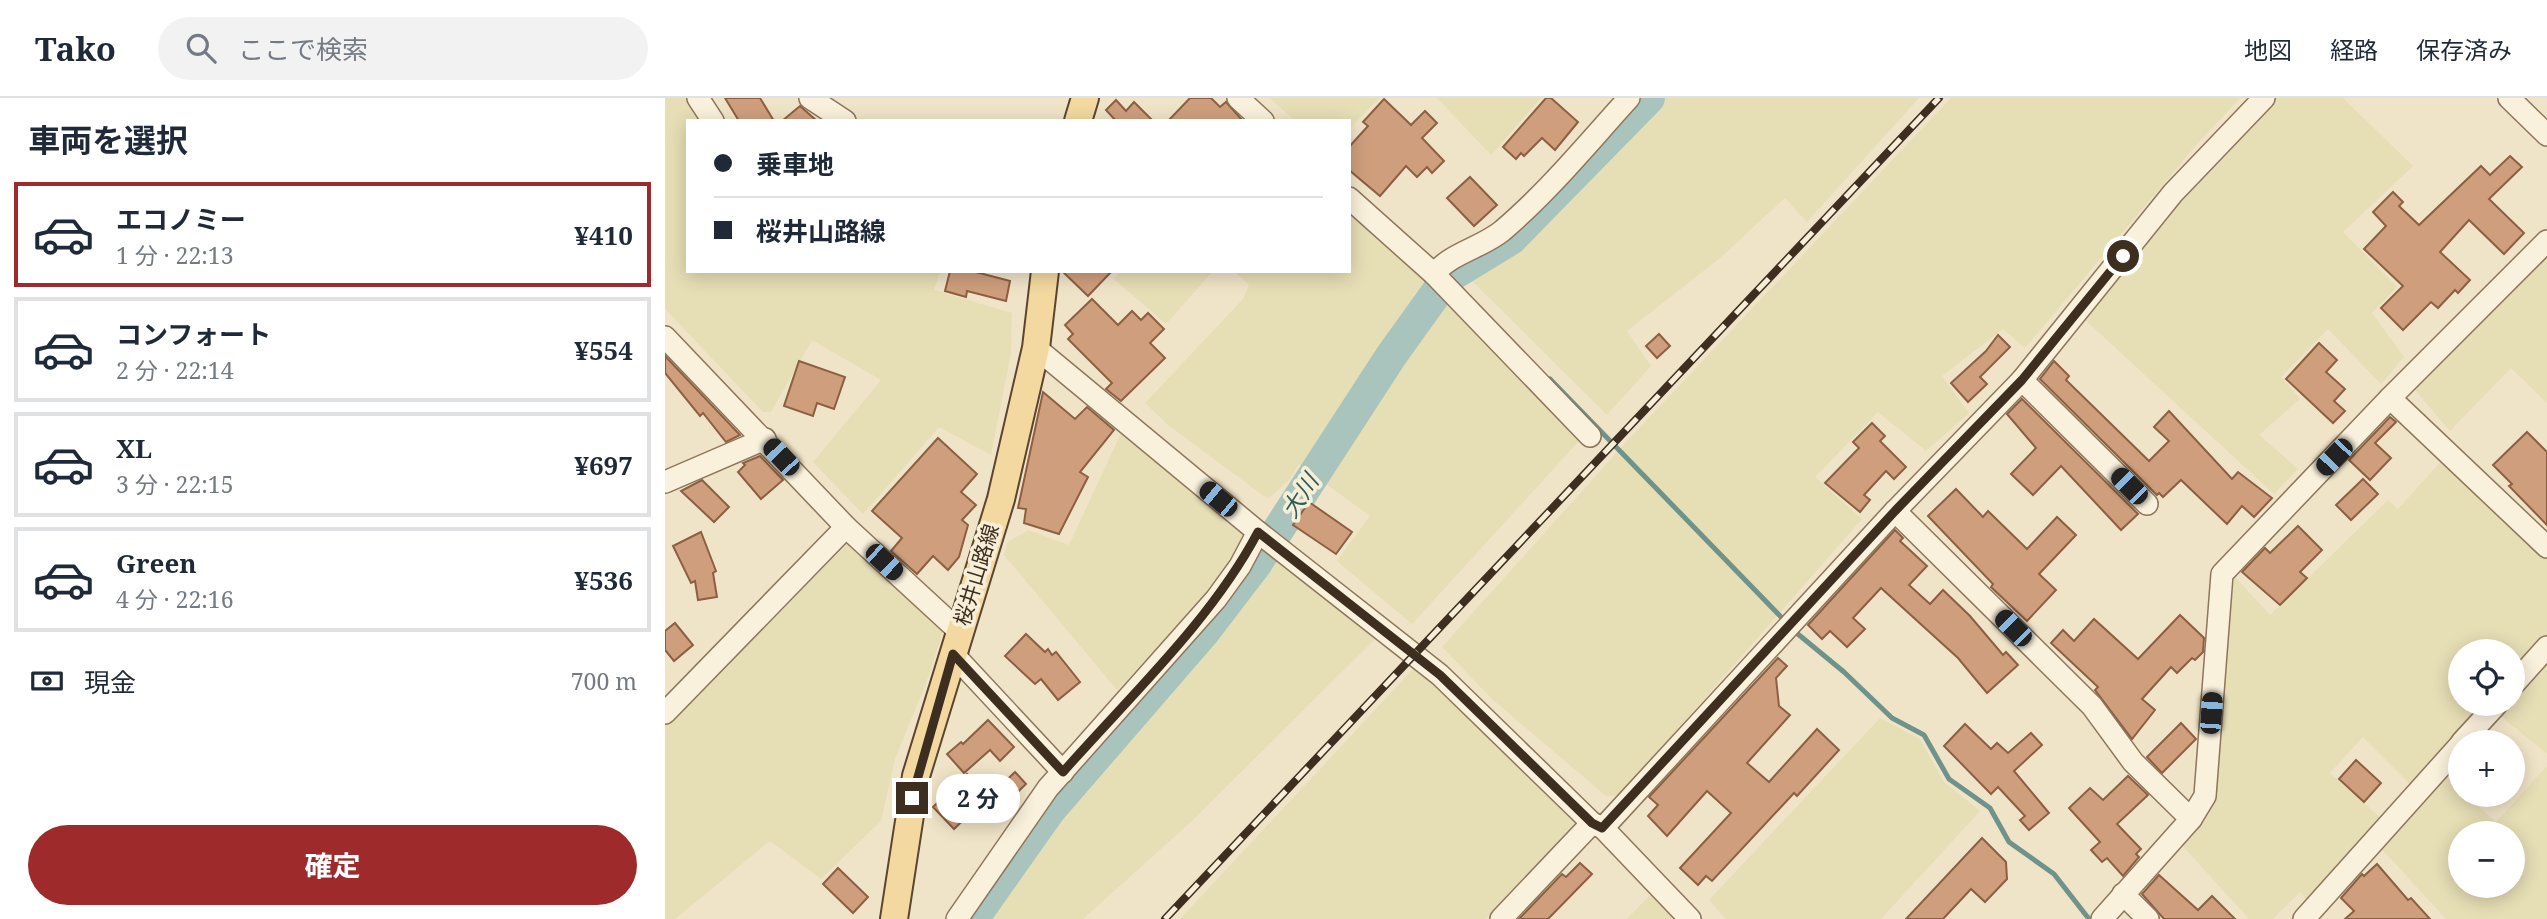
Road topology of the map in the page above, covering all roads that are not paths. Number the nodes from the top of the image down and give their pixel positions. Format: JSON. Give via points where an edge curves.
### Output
{"nodes":[{"id":1,"x":698,"y":98,"type":"edge"},
{"id":2,"x":810,"y":98,"type":"edge"},
{"id":3,"x":1238,"y":98,"type":"edge"},
{"id":4,"x":1629,"y":98,"type":"edge"},
{"id":5,"x":2264,"y":98,"type":"edge"},
{"id":6,"x":2509,"y":98,"type":"edge"},
{"id":7,"x":712,"y":119,"type":"edge"},
{"id":8,"x":842,"y":119,"type":"edge"},
{"id":9,"x":1261,"y":119,"type":"edge"},
{"id":10,"x":2547,"y":135,"type":"edge"},
{"id":11,"x":1351,"y":200,"type":"edge"},
{"id":12,"x":2547,"y":241,"type":"edge"},
{"id":13,"x":1045,"y":273,"type":"edge"},
{"id":14,"x":1434,"y":274,"type":"junction"},
{"id":15,"x":665,"y":337,"type":"edge"},
{"id":16,"x":1037,"y":348,"type":"junction"},
{"id":17,"x":2022,"y":380,"type":"junction"},
{"id":18,"x":2390,"y":398,"type":"junction"},
{"id":19,"x":1590,"y":436,"type":"dead end"},
{"id":20,"x":765,"y":439,"type":"junction"},
{"id":21,"x":665,"y":482,"type":"edge"},
{"id":22,"x":2147,"y":504,"type":"dead end"},
{"id":23,"x":1895,"y":511,"type":"junction"},
{"id":24,"x":846,"y":527,"type":"junction"},
{"id":25,"x":1258,"y":532,"type":"junction"},
{"id":26,"x":2547,"y":547,"type":"edge"},
{"id":27,"x":956,"y":643,"type":"junction"},
{"id":28,"x":2547,"y":647,"type":"edge"},
{"id":29,"x":2525,"y":672,"type":"edge"},
{"id":30,"x":665,"y":713,"type":"edge"},
{"id":31,"x":2486,"y":716,"type":"edge"},
{"id":32,"x":2473,"y":730,"type":"edge"},
{"id":33,"x":2448,"y":758,"type":"edge"},
{"id":34,"x":1063,"y":772,"type":"junction"},
{"id":35,"x":2191,"y":819,"type":"junction"},
{"id":36,"x":1597,"y":825,"type":"junction"},
{"id":37,"x":2123,"y":894,"type":"junction"},
{"id":38,"x":894,"y":919,"type":"edge"},
{"id":39,"x":957,"y":919,"type":"edge"},
{"id":40,"x":1501,"y":919,"type":"edge"},
{"id":41,"x":1690,"y":919,"type":"edge"},
{"id":42,"x":2102,"y":919,"type":"edge"},
{"id":43,"x":2148,"y":919,"type":"edge"},
{"id":44,"x":2304,"y":919,"type":"edge"}],
"edges":[{"from":1,"to":7,"type":"street"},
{"from":2,"to":8,"type":"street"},
{"from":3,"to":9,"type":"street"},
{"from":4,"to":14,"type":"street","via":[[1530,207],[1494,237],[1442,264]]},
{"from":5,"to":17,"type":"street","via":[[2173,193]]},
{"from":6,"to":10,"type":"street"},
{"from":11,"to":14,"type":"street"},
{"from":12,"to":18,"type":"street"},
{"from":13,"to":16,"type":"main road","name":"桜井山路線"},
{"from":14,"to":19,"type":"street"},
{"from":15,"to":20,"type":"street"},
{"from":16,"to":25,"type":"street"},
{"from":16,"to":27,"type":"main road","name":"桜井山路線","via":[[1001,499]]},
{"from":17,"to":22,"type":"street"},
{"from":17,"to":23,"type":"street"},
{"from":18,"to":26,"type":"street"},
{"from":18,"to":35,"type":"street","via":[[2222,574],[2205,796]]},
{"from":20,"to":21,"type":"street"},
{"from":20,"to":24,"type":"street"},
{"from":23,"to":35,"type":"street","via":[[2092,706],[2133,762]]},
{"from":23,"to":36,"type":"street"},
{"from":24,"to":27,"type":"street"},
{"from":24,"to":30,"type":"street"},
{"from":25,"to":34,"type":"street","via":[[1216,598]]},
{"from":25,"to":36,"type":"street","via":[[1440,675]]},
{"from":27,"to":34,"type":"street"},
{"from":27,"to":38,"type":"main road","name":"桜井山路線","via":[[916,776]]},
{"from":28,"to":29,"type":"street"},
{"from":31,"to":32,"type":"street"},
{"from":33,"to":44,"type":"street"},
{"from":34,"to":39,"type":"street"},
{"from":35,"to":37,"type":"street"},
{"from":36,"to":40,"type":"street"},
{"from":36,"to":41,"type":"street"},
{"from":37,"to":42,"type":"street"},
{"from":37,"to":43,"type":"street"}]}
